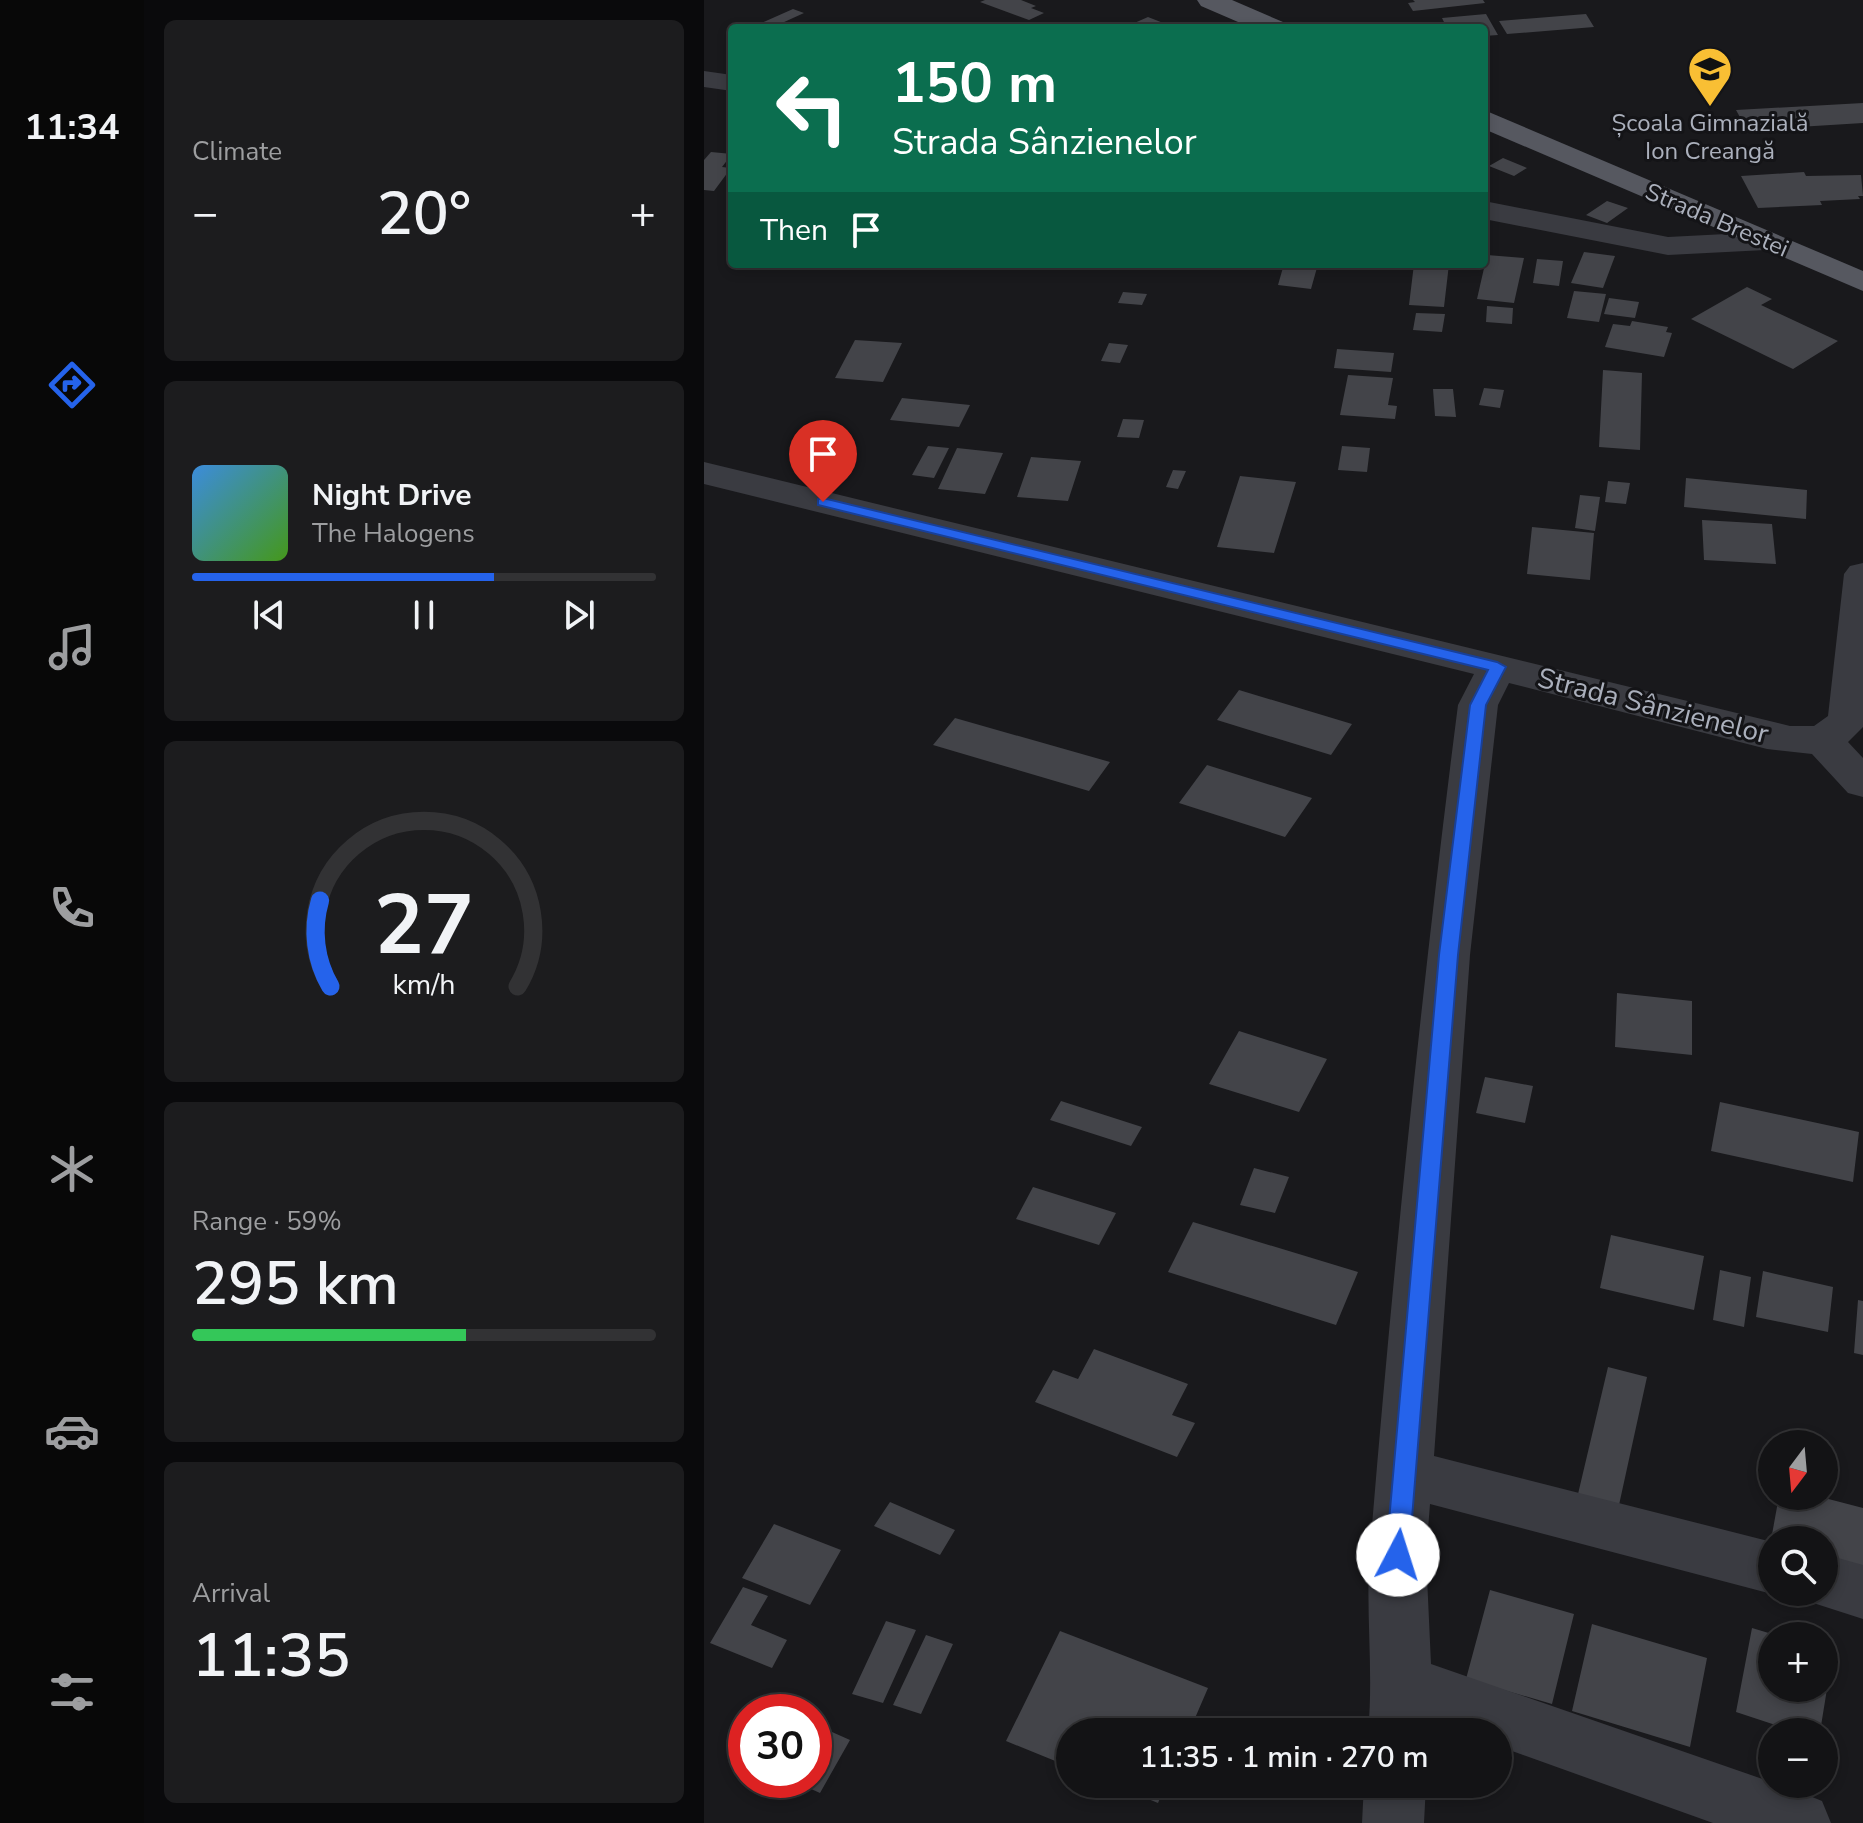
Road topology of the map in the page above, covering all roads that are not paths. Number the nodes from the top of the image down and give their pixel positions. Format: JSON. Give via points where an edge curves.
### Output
{"nodes":[{"id":1,"x":1210,"y":0,"type":"edge"},
{"id":2,"x":1265,"y":24,"type":"edge"},
{"id":3,"x":704,"y":79,"type":"edge"},
{"id":4,"x":728,"y":82,"type":"edge"},
{"id":5,"x":1488,"y":121,"type":"edge"},
{"id":6,"x":1488,"y":211,"type":"edge"},
{"id":7,"x":1765,"y":241,"type":"junction"},
{"id":8,"x":1863,"y":282,"type":"edge"},
{"id":9,"x":704,"y":473,"type":"edge"},
{"id":10,"x":1863,"y":574,"type":"edge"},
{"id":11,"x":1497,"y":667,"type":"junction"},
{"id":12,"x":1822,"y":740,"type":"junction"},
{"id":13,"x":1863,"y":783,"type":"edge"},
{"id":14,"x":1405,"y":1473,"type":"junction"},
{"id":15,"x":1758,"y":1564,"type":"edge"},
{"id":16,"x":1838,"y":1585,"type":"edge"},
{"id":17,"x":1863,"y":1592,"type":"edge"},
{"id":18,"x":1400,"y":1708,"type":"edge"},
{"id":19,"x":1394,"y":1798,"type":"edge"},
{"id":20,"x":1393,"y":1823,"type":"edge"},
{"id":21,"x":1800,"y":1823,"type":"edge"}],
"edges":[{"from":1,"to":2,"type":"main road"},
{"from":3,"to":4,"type":"street"},
{"from":5,"to":7,"type":"main road","name":"Strada Brestei"},
{"from":6,"to":7,"type":"street","via":[[1668,246]]},
{"from":7,"to":8,"type":"main road","name":"Strada Brestei"},
{"from":9,"to":11,"type":"street","name":"Strada Sânzienelor"},
{"from":10,"to":12,"type":"street","via":[[1848,719],[1839,732]]},
{"from":11,"to":12,"type":"street","name":"Strada Sânzienelor","via":[[1767,736]]},
{"from":11,"to":14,"type":"street","via":[[1478,705],[1448,955]]},
{"from":12,"to":13,"type":"street"},
{"from":14,"to":15,"type":"street"},
{"from":14,"to":18,"type":"street","via":[[1398,1555]]},
{"from":16,"to":17,"type":"street"},
{"from":18,"to":21,"type":"street"},
{"from":19,"to":20,"type":"street"}]}
